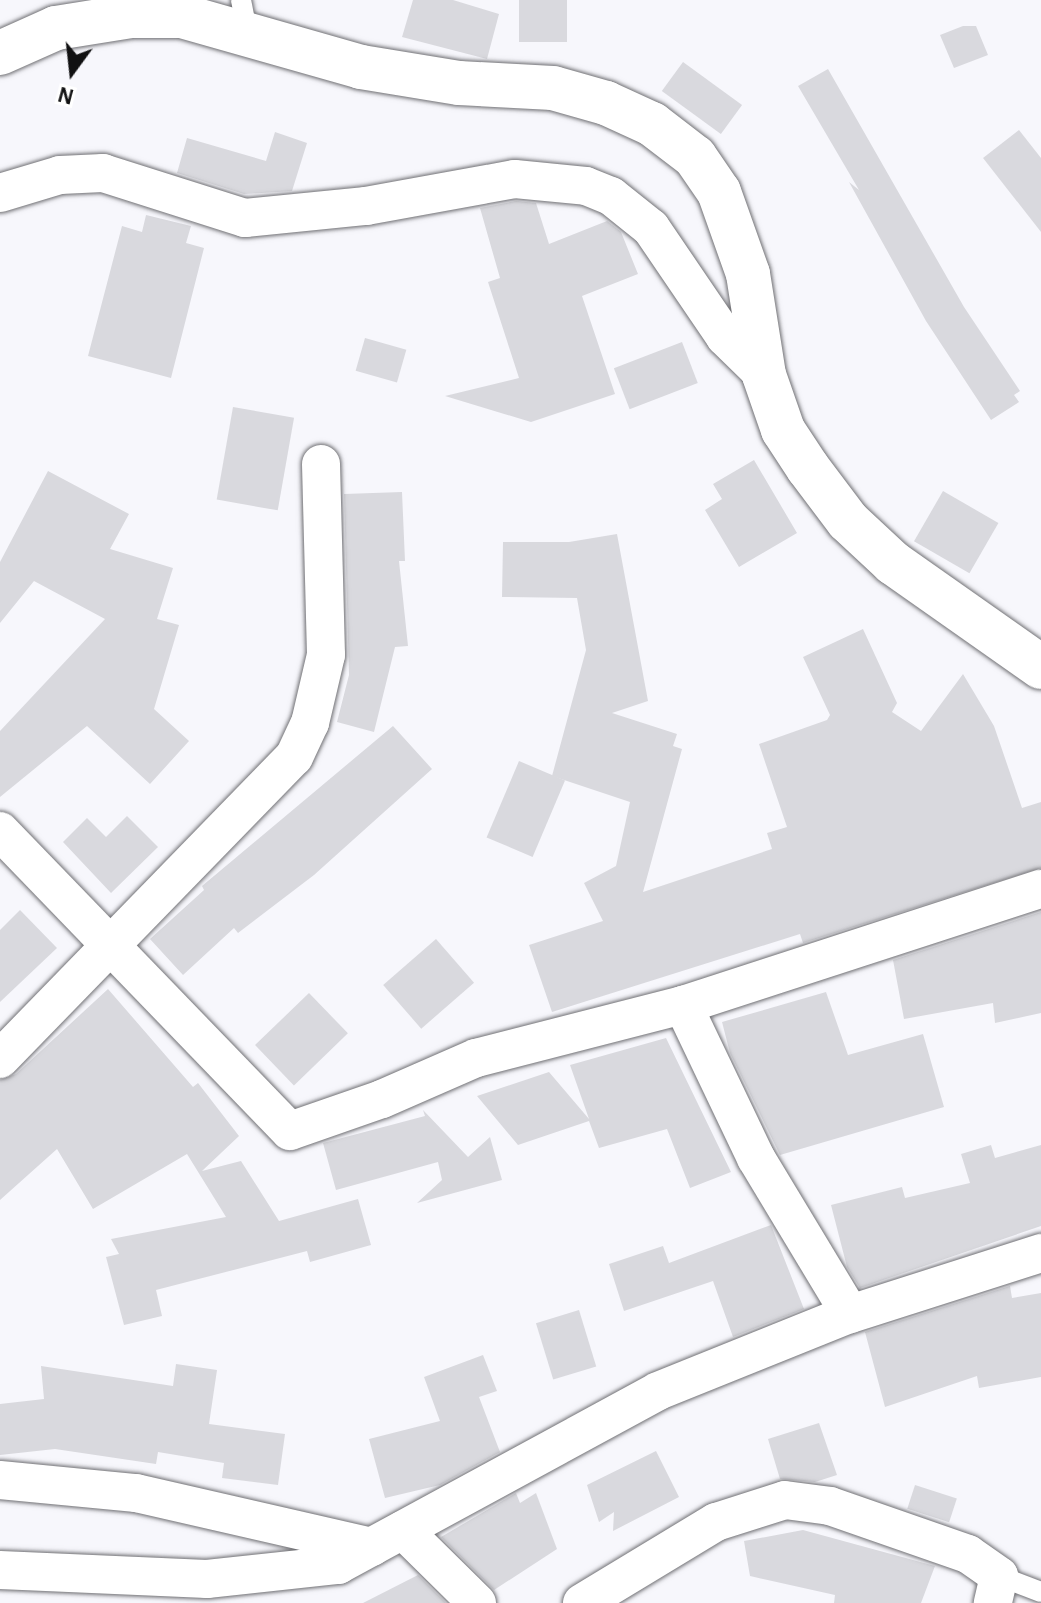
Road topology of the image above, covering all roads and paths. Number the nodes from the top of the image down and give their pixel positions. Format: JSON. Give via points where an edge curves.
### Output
{"nodes":[{"id":1,"x":244,"y":15,"type":"edge"},
{"id":2,"x":0,"y":53,"type":"edge"},
{"id":3,"x":0,"y":193,"type":"edge"},
{"id":4,"x":764,"y":375,"type":"junction"},
{"id":5,"x":321,"y":464,"type":"dead end"},
{"id":6,"x":1041,"y":667,"type":"edge"},
{"id":7,"x":2,"y":838,"type":"edge"},
{"id":8,"x":1041,"y":889,"type":"edge"},
{"id":9,"x":109,"y":949,"type":"junction"},
{"id":10,"x":683,"y":1005,"type":"junction"},
{"id":11,"x":0,"y":1059,"type":"edge"},
{"id":12,"x":1041,"y":1253,"type":"edge"},
{"id":13,"x":850,"y":1314,"type":"junction"},
{"id":14,"x":0,"y":1480,"type":"edge"},
{"id":15,"x":387,"y":1538,"type":"junction"},
{"id":16,"x":3,"y":1580,"type":"edge"},
{"id":17,"x":996,"y":1590,"type":"edge"},
{"id":18,"x":215,"y":1591,"type":"edge"},
{"id":19,"x":1041,"y":1592,"type":"edge"},
{"id":20,"x":477,"y":1603,"type":"edge"},
{"id":21,"x":582,"y":1603,"type":"edge"}],
"edges":[{"from":1,"to":2,"type":"main road","via":[[131,16],[56,28]]},
{"from":1,"to":4,"type":"main road","via":[[361,67],[459,83],[553,88],[606,103],[652,124],[695,157],[719,192],[748,274]]},
{"from":3,"to":4,"type":"street","via":[[60,175],[103,173],[245,218],[366,206],[515,179],[586,186],[611,196],[651,228],[725,337]]},
{"from":4,"to":6,"type":"main road","via":[[783,430],[848,521],[893,563]]},
{"from":5,"to":9,"type":"street","via":[[326,655],[310,723],[294,757],[271,784]]},
{"from":7,"to":9,"type":"street"},
{"from":8,"to":10,"type":"street"},
{"from":9,"to":10,"type":"street","via":[[290,1131],[476,1058]]},
{"from":9,"to":11,"type":"street"},
{"from":10,"to":13,"type":"street","via":[[756,1158]]},
{"from":12,"to":13,"type":"street"},
{"from":13,"to":15,"type":"street","via":[[658,1391]]},
{"from":14,"to":15,"type":"street","via":[[136,1493]]},
{"from":15,"to":18,"type":"street","via":[[338,1565]]},
{"from":15,"to":20,"type":"street"},
{"from":16,"to":18,"type":"street"},
{"from":17,"to":19,"type":"lane"},
{"from":17,"to":21,"type":"street","via":[[968,1554],[830,1506],[785,1500],[716,1522]]}]}
